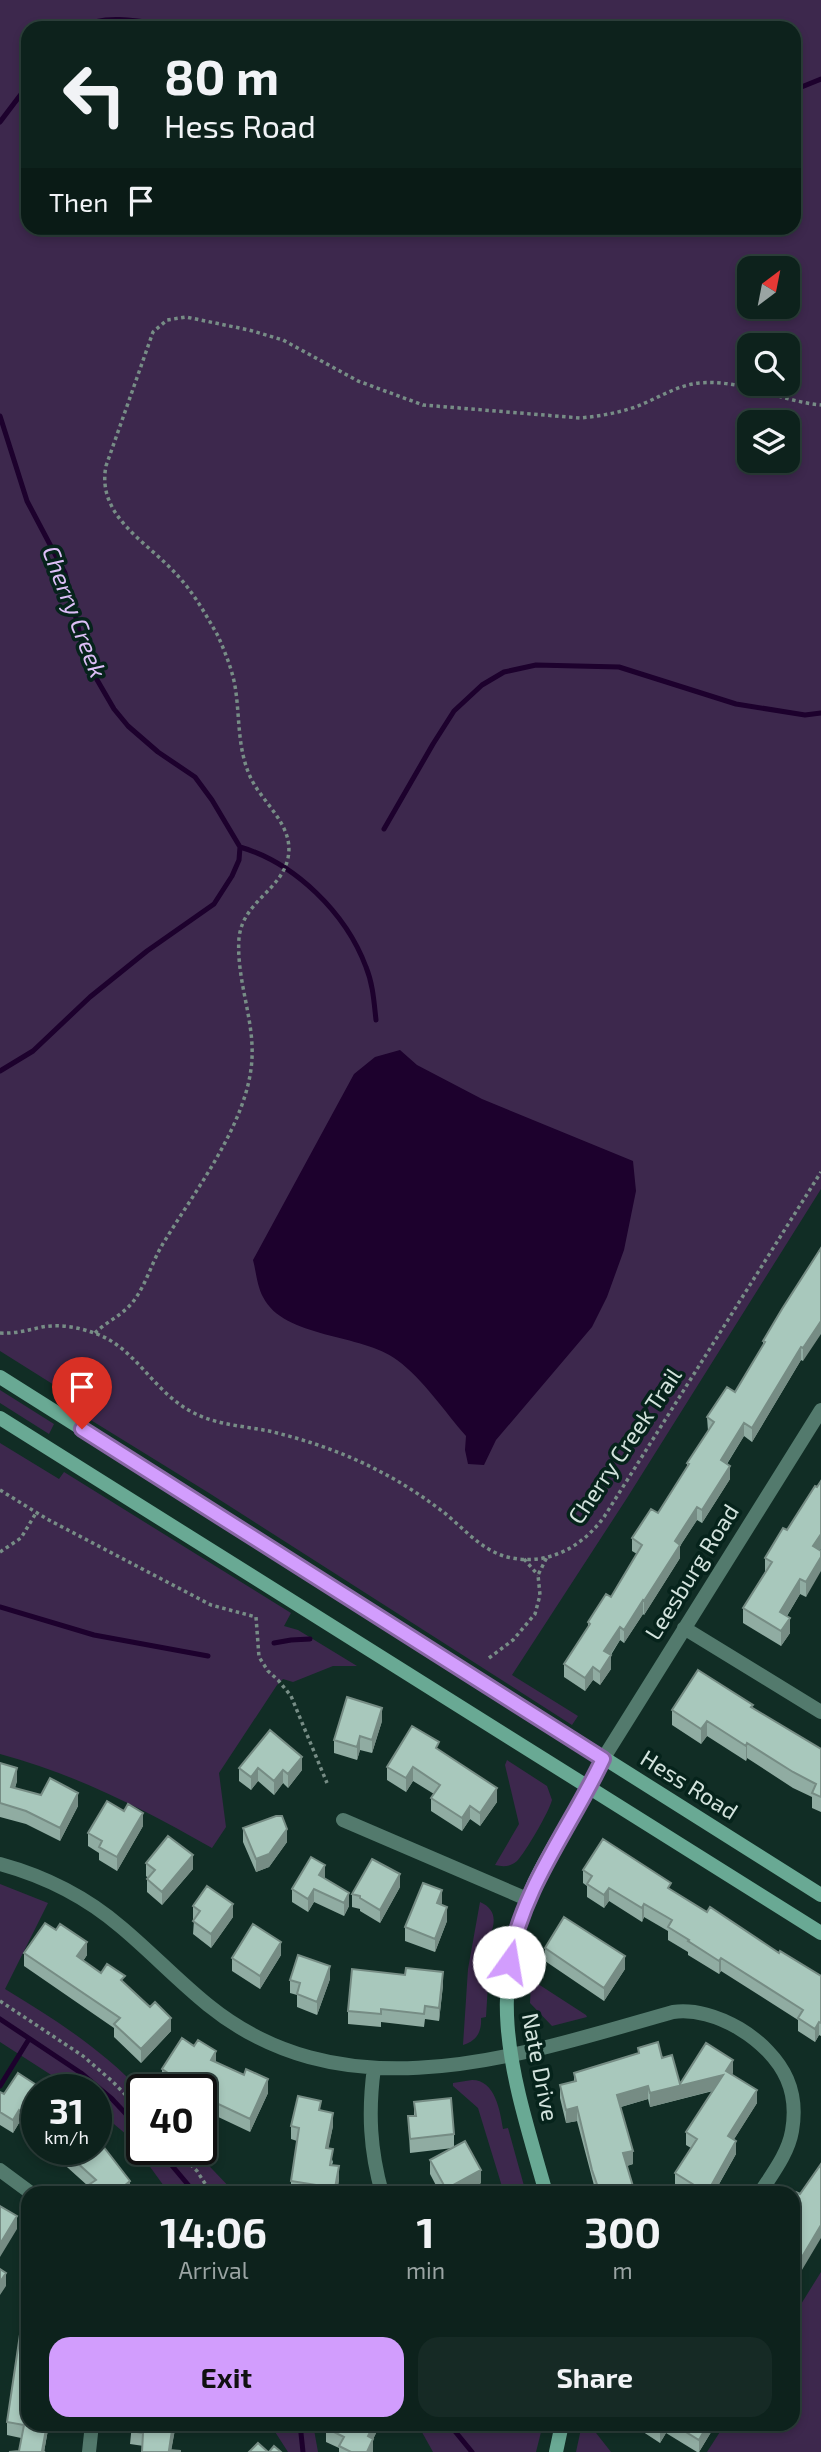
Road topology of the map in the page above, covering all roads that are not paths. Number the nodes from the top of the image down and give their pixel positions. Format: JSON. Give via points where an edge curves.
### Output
{"nodes":[{"id":1,"x":0,"y":1377,"type":"edge"},
{"id":2,"x":821,"y":1410,"type":"edge"},
{"id":3,"x":0,"y":1418,"type":"edge"},
{"id":4,"x":684,"y":1628,"type":"junction"},
{"id":5,"x":821,"y":1712,"type":"edge"},
{"id":6,"x":603,"y":1759,"type":"junction"},
{"id":7,"x":590,"y":1786,"type":"junction"},
{"id":8,"x":343,"y":1820,"type":"dead end"},
{"id":9,"x":0,"y":1864,"type":"edge"},
{"id":10,"x":821,"y":1895,"type":"edge"},
{"id":11,"x":527,"y":1899,"type":"junction"},
{"id":12,"x":821,"y":1933,"type":"edge"},
{"id":13,"x":510,"y":2054,"type":"junction"},
{"id":14,"x":374,"y":2068,"type":"junction"},
{"id":15,"x":0,"y":2170,"type":"edge"},
{"id":16,"x":22,"y":2186,"type":"edge"},
{"id":17,"x":380,"y":2186,"type":"edge"},
{"id":18,"x":544,"y":2186,"type":"edge"},
{"id":19,"x":764,"y":2186,"type":"edge"},
{"id":20,"x":91,"y":2431,"type":"edge"},
{"id":21,"x":560,"y":2431,"type":"edge"},
{"id":22,"x":89,"y":2452,"type":"edge"},
{"id":23,"x":556,"y":2452,"type":"edge"}],
"edges":[{"from":1,"to":6,"type":"main road","name":"Hess Road"},
{"from":2,"to":4,"type":"street","name":"Leesburg Road"},
{"from":3,"to":7,"type":"main road"},
{"from":4,"to":5,"type":"street"},
{"from":4,"to":6,"type":"street","name":"Leesburg Road"},
{"from":6,"to":7,"type":"main road","name":"Nate Drive"},
{"from":6,"to":10,"type":"main road","name":"Hess Road"},
{"from":7,"to":11,"type":"main road","name":"Nate Drive"},
{"from":7,"to":12,"type":"main road"},
{"from":8,"to":11,"type":"street"},
{"from":9,"to":14,"type":"street","via":[[49,1882],[100,1911],[206,2004],[248,2031],[306,2057]]},
{"from":11,"to":13,"type":"main road","name":"Nate Drive","via":[[508,1970]]},
{"from":13,"to":14,"type":"street","via":[[431,2068]]},
{"from":13,"to":18,"type":"main road","name":"Nate Drive"},
{"from":13,"to":19,"type":"street","via":[[673,2012],[699,2012],[730,2025],[772,2056],[792,2095],[791,2138]]},
{"from":14,"to":17,"type":"street","via":[[369,2124]]},
{"from":15,"to":16,"type":"street"},
{"from":20,"to":22,"type":"street"},
{"from":21,"to":23,"type":"main road"}]}
